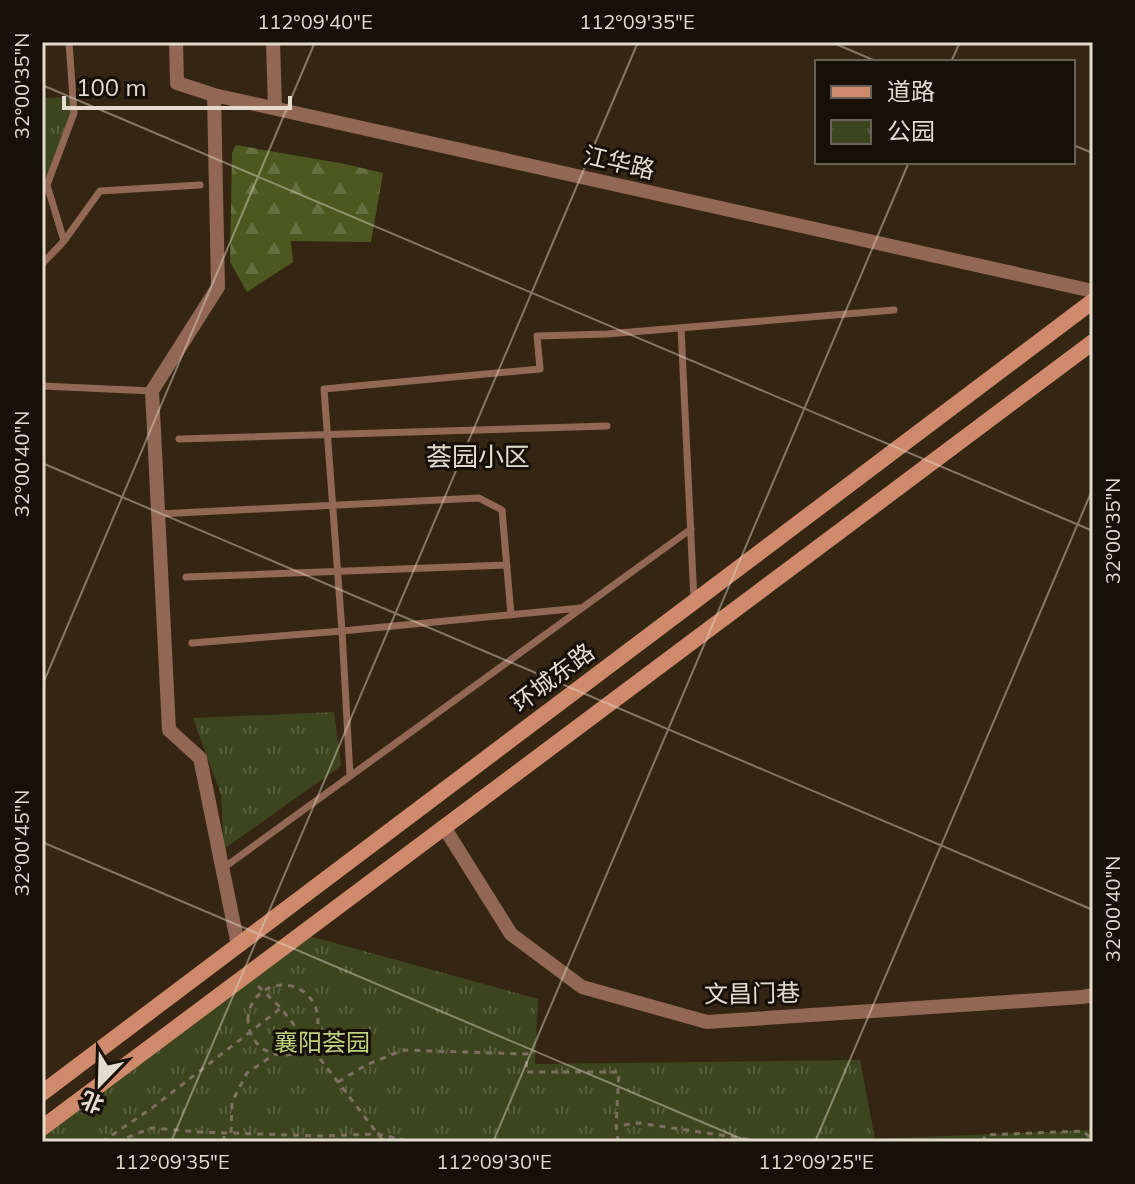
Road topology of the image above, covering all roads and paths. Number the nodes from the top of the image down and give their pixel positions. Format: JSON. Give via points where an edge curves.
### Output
{"nodes":[{"id":1,"x":69,"y":42,"type":"edge"},
{"id":2,"x":176,"y":42,"type":"edge"},
{"id":3,"x":273,"y":42,"type":"edge"},
{"id":4,"x":214,"y":95,"type":"junction"},
{"id":5,"x":275,"y":108,"type":"junction"},
{"id":6,"x":200,"y":185,"type":"dead end"},
{"id":7,"x":64,"y":241,"type":"junction"},
{"id":8,"x":42,"y":264,"type":"edge"},
{"id":9,"x":1093,"y":291,"type":"edge"},
{"id":10,"x":1093,"y":301,"type":"edge"},
{"id":11,"x":894,"y":310,"type":"dead end"},
{"id":12,"x":681,"y":328,"type":"junction"},
{"id":13,"x":1093,"y":342,"type":"edge"},
{"id":14,"x":42,"y":386,"type":"edge"},
{"id":15,"x":152,"y":391,"type":"junction"},
{"id":16,"x":607,"y":426,"type":"dead end"},
{"id":17,"x":327,"y":435,"type":"junction"},
{"id":18,"x":179,"y":439,"type":"dead end"},
{"id":19,"x":332,"y":505,"type":"junction"},
{"id":20,"x":158,"y":514,"type":"junction"},
{"id":21,"x":691,"y":529,"type":"junction"},
{"id":22,"x":507,"y":565,"type":"junction"},
{"id":23,"x":337,"y":571,"type":"junction"},
{"id":24,"x":186,"y":577,"type":"dead end"},
{"id":25,"x":694,"y":601,"type":"junction"},
{"id":26,"x":581,"y":608,"type":"junction"},
{"id":27,"x":511,"y":615,"type":"junction"},
{"id":28,"x":342,"y":631,"type":"junction"},
{"id":29,"x":192,"y":643,"type":"dead end"},
{"id":30,"x":350,"y":775,"type":"junction"},
{"id":31,"x":444,"y":827,"type":"junction"},
{"id":32,"x":222,"y":869,"type":"junction"},
{"id":33,"x":238,"y":945,"type":"junction"},
{"id":34,"x":247,"y":974,"type":"junction"},
{"id":35,"x":263,"y":990,"type":"junction"},
{"id":36,"x":1093,"y":995,"type":"edge"},
{"id":37,"x":281,"y":1008,"type":"junction"},
{"id":38,"x":249,"y":1031,"type":"junction"},
{"id":39,"x":308,"y":1044,"type":"junction"},
{"id":40,"x":275,"y":1054,"type":"junction"},
{"id":41,"x":338,"y":1082,"type":"junction"},
{"id":42,"x":42,"y":1093,"type":"edge"},
{"id":43,"x":616,"y":1126,"type":"junction"},
{"id":44,"x":42,"y":1128,"type":"edge"},
{"id":45,"x":224,"y":1133,"type":"junction"},
{"id":46,"x":231,"y":1133,"type":"junction"},
{"id":47,"x":378,"y":1134,"type":"junction"},
{"id":48,"x":718,"y":1135,"type":"junction"},
{"id":49,"x":328,"y":1136,"type":"junction"},
{"id":50,"x":1093,"y":1140,"type":"edge"},
{"id":51,"x":102,"y":1142,"type":"edge"},
{"id":52,"x":116,"y":1142,"type":"edge"},
{"id":53,"x":224,"y":1142,"type":"edge"},
{"id":54,"x":329,"y":1142,"type":"edge"},
{"id":55,"x":384,"y":1142,"type":"edge"},
{"id":56,"x":412,"y":1142,"type":"edge"},
{"id":57,"x":618,"y":1142,"type":"edge"},
{"id":58,"x":718,"y":1142,"type":"edge"},
{"id":59,"x":768,"y":1142,"type":"edge"},
{"id":60,"x":982,"y":1142,"type":"edge"}],
"edges":[{"from":1,"to":7,"type":"lane","via":[[74,113],[47,185]]},
{"from":2,"to":4,"type":"street","name":"江华路","via":[[177,83]]},
{"from":3,"to":5,"type":"street"},
{"from":4,"to":5,"type":"street","name":"江华路"},
{"from":4,"to":15,"type":"street","via":[[218,287]]},
{"from":5,"to":9,"type":"street","name":"江华路"},
{"from":6,"to":7,"type":"lane","via":[[100,191]]},
{"from":7,"to":8,"type":"lane"},
{"from":10,"to":25,"type":"main road","name":"环城东路"},
{"from":11,"to":12,"type":"lane"},
{"from":12,"to":17,"type":"lane","via":[[537,336],[540,369],[324,389]]},
{"from":12,"to":21,"type":"lane"},
{"from":13,"to":31,"type":"main road"},
{"from":14,"to":15,"type":"lane"},
{"from":15,"to":20,"type":"street"},
{"from":16,"to":17,"type":"lane"},
{"from":17,"to":18,"type":"lane"},
{"from":17,"to":19,"type":"lane"},
{"from":19,"to":20,"type":"lane"},
{"from":19,"to":22,"type":"lane","via":[[479,498],[502,510]]},
{"from":19,"to":23,"type":"lane"},
{"from":20,"to":32,"type":"street","via":[[169,730],[200,758]]},
{"from":21,"to":25,"type":"lane"},
{"from":21,"to":26,"type":"lane"},
{"from":22,"to":23,"type":"lane"},
{"from":22,"to":27,"type":"lane"},
{"from":23,"to":24,"type":"lane"},
{"from":23,"to":28,"type":"lane"},
{"from":25,"to":33,"type":"main road","name":"环城东路"},
{"from":26,"to":27,"type":"lane"},
{"from":26,"to":30,"type":"lane"},
{"from":27,"to":28,"type":"lane"},
{"from":28,"to":29,"type":"lane"},
{"from":28,"to":30,"type":"lane"},
{"from":30,"to":32,"type":"lane"},
{"from":31,"to":34,"type":"main road"},
{"from":31,"to":36,"type":"street","name":"文昌门巷","via":[[511,934],[582,987],[707,1022]]},
{"from":32,"to":33,"type":"street"},
{"from":33,"to":42,"type":"main road","name":"环城东路"},
{"from":34,"to":35,"type":"path"},
{"from":34,"to":44,"type":"main road"},
{"from":35,"to":37,"type":"path"},
{"from":35,"to":38,"type":"path","via":[[249,1009]]},
{"from":35,"to":39,"type":"path","via":[[285,984],[306,993],[318,1024]]},
{"from":37,"to":38,"type":"path"},
{"from":37,"to":39,"type":"path"},
{"from":38,"to":40,"type":"path","via":[[255,1042]]},
{"from":38,"to":51,"type":"path"},
{"from":39,"to":40,"type":"path","via":[[299,1051]]},
{"from":39,"to":41,"type":"path"},
{"from":40,"to":46,"type":"path","via":[[247,1073],[232,1102]]},
{"from":41,"to":43,"type":"path","via":[[403,1050],[527,1054],[526,1072],[619,1072]]},
{"from":41,"to":47,"type":"path"},
{"from":43,"to":48,"type":"path","via":[[638,1123]]},
{"from":43,"to":57,"type":"path"},
{"from":45,"to":46,"type":"path"},
{"from":45,"to":52,"type":"path","via":[[151,1128]]},
{"from":45,"to":53,"type":"path"},
{"from":46,"to":49,"type":"path"},
{"from":47,"to":49,"type":"path"},
{"from":47,"to":55,"type":"path"},
{"from":47,"to":56,"type":"path"},
{"from":48,"to":58,"type":"path"},
{"from":48,"to":59,"type":"path"},
{"from":49,"to":54,"type":"path"},
{"from":50,"to":60,"type":"path","via":[[1083,1131],[986,1135]]}]}
